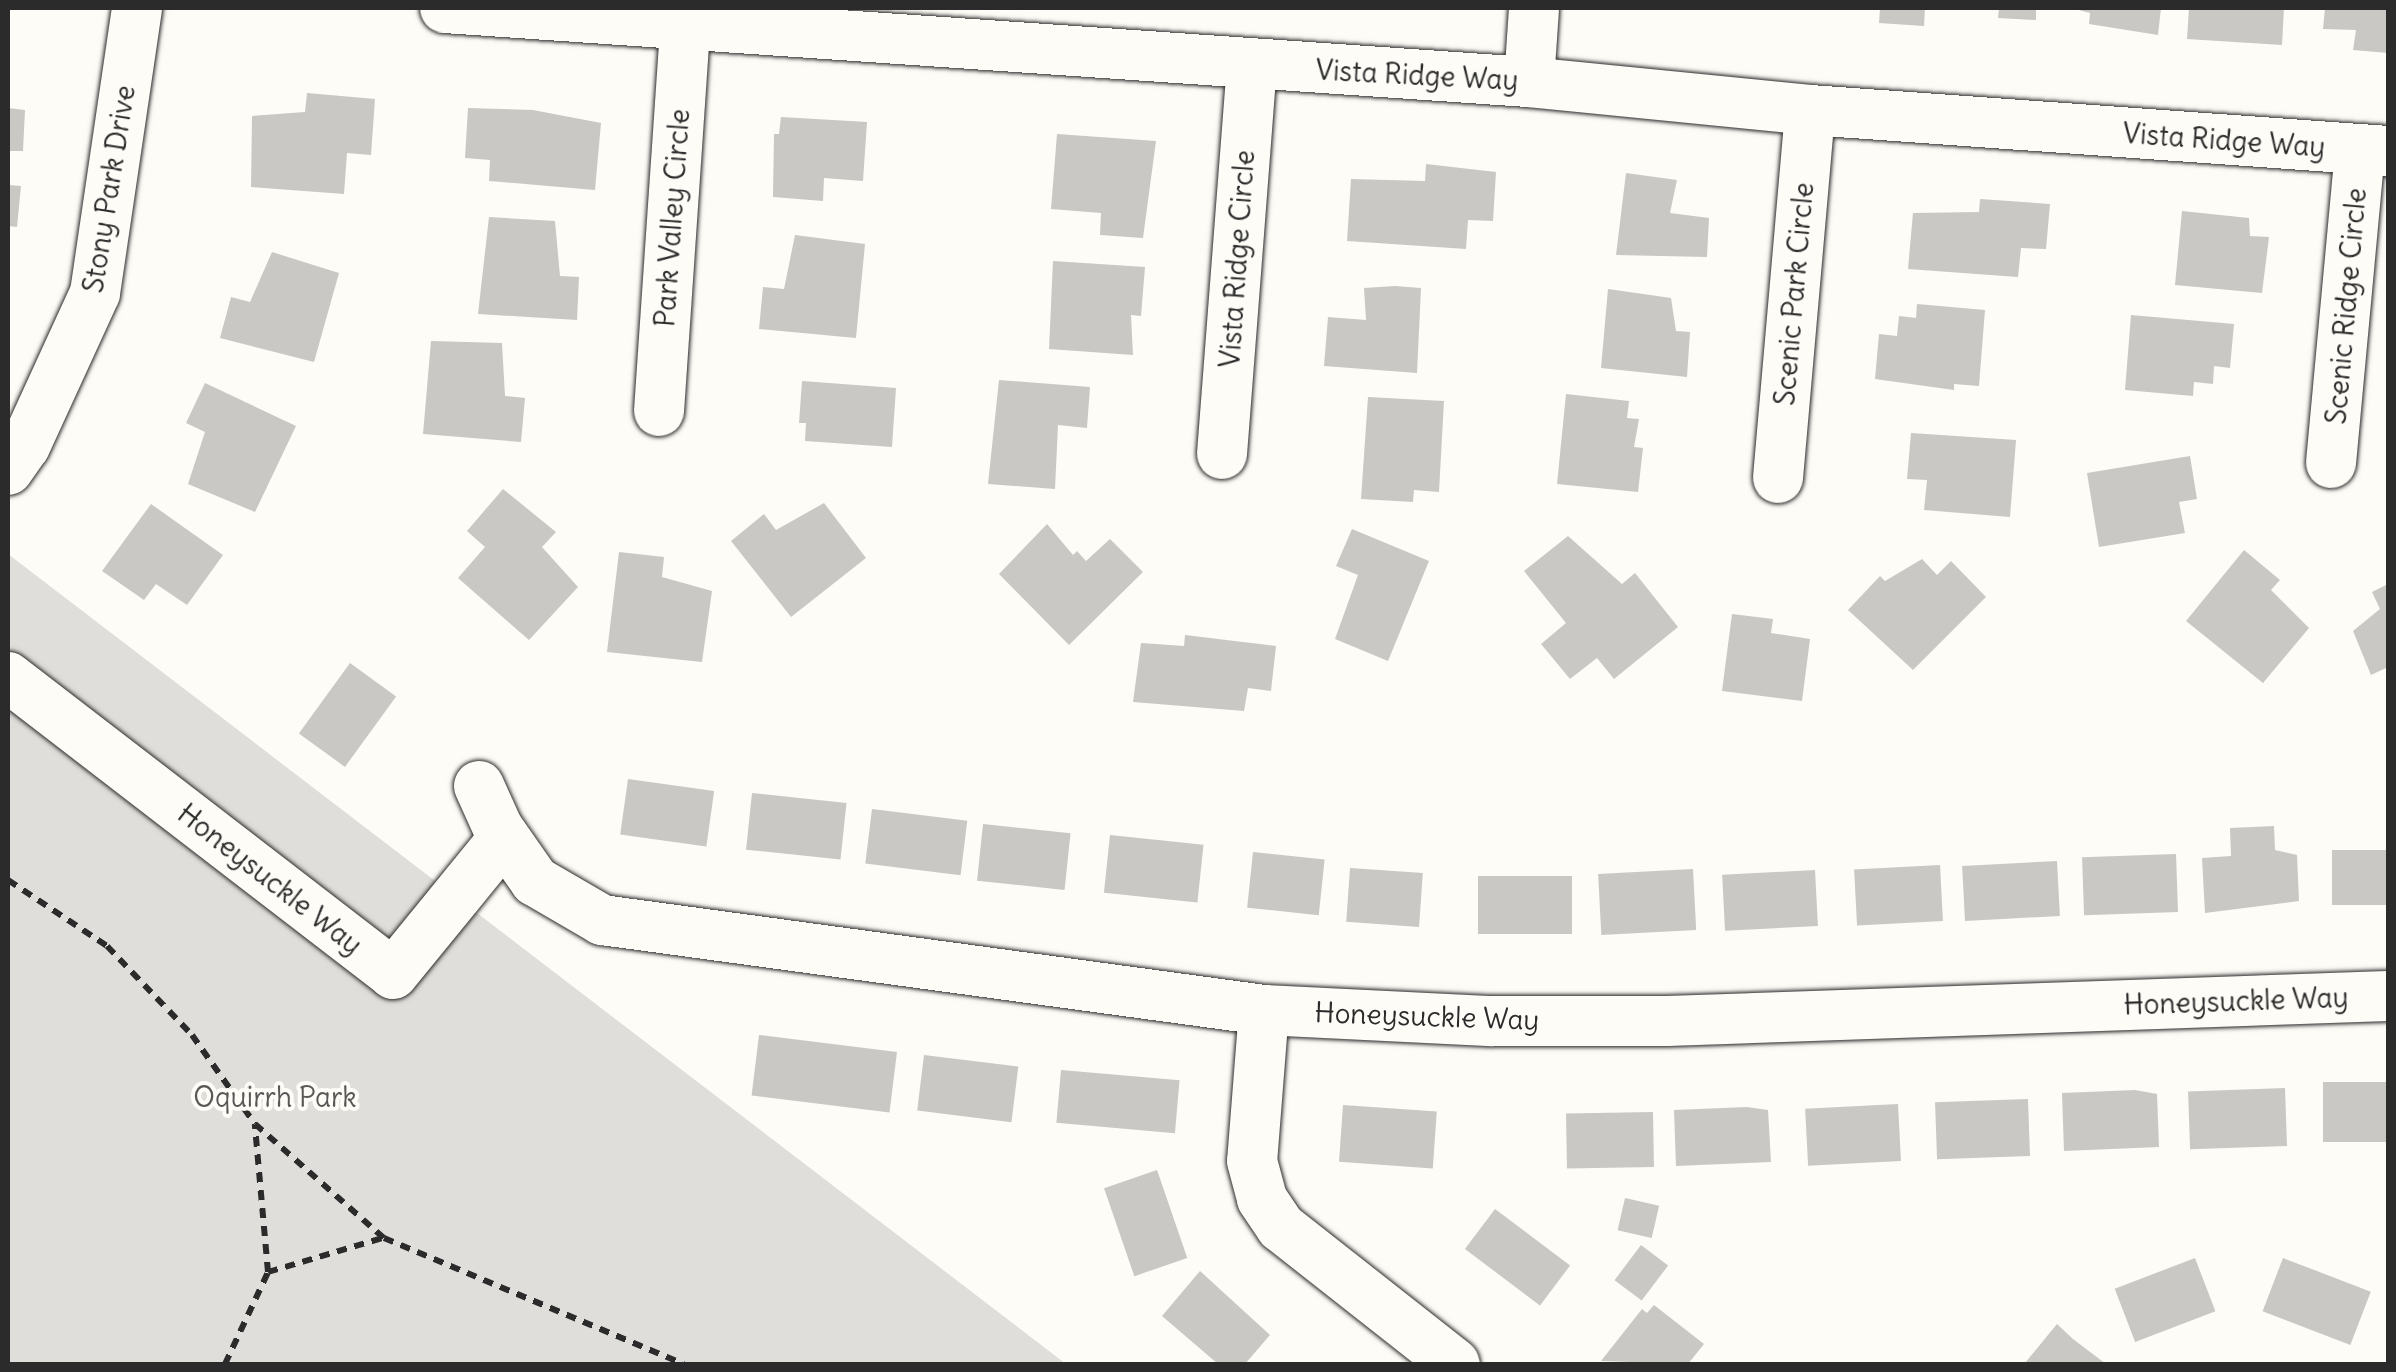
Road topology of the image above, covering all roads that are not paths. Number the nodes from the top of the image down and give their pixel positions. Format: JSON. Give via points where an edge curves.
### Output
{"nodes":[{"id":1,"x":137,"y":8,"type":"edge"},
{"id":2,"x":445,"y":8,"type":"edge"},
{"id":3,"x":1534,"y":8,"type":"edge"},
{"id":4,"x":685,"y":26,"type":"junction"},
{"id":5,"x":1252,"y":65,"type":"junction"},
{"id":6,"x":1529,"y":82,"type":"junction"},
{"id":7,"x":1810,"y":110,"type":"junction"},
{"id":8,"x":2374,"y":150,"type":"edge"},
{"id":9,"x":659,"y":411,"type":"dead end"},
{"id":10,"x":1222,"y":454,"type":"dead end"},
{"id":11,"x":2332,"y":463,"type":"dead end"},
{"id":12,"x":8,"y":470,"type":"edge"},
{"id":13,"x":1778,"y":478,"type":"dead end"},
{"id":14,"x":8,"y":678,"type":"edge"},
{"id":15,"x":479,"y":786,"type":"dead end"},
{"id":16,"x":504,"y":838,"type":"junction"},
{"id":17,"x":2388,"y":996,"type":"edge"},
{"id":18,"x":1264,"y":1010,"type":"junction"},
{"id":19,"x":1455,"y":1364,"type":"edge"}],
"edges":[{"from":1,"to":12,"type":"street","name":"Stony Park Drive","via":[[95,293],[26,446]]},
{"from":2,"to":4,"type":"street","name":"Vista Ridge Way"},
{"from":3,"to":6,"type":"street"},
{"from":4,"to":5,"type":"street","name":"Vista Ridge Way"},
{"from":4,"to":9,"type":"street","name":"Park Valley Circle"},
{"from":5,"to":6,"type":"street","name":"Vista Ridge Way"},
{"from":5,"to":10,"type":"street","name":"Vista Ridge Circle"},
{"from":6,"to":7,"type":"street","name":"Vista Ridge Way"},
{"from":7,"to":8,"type":"street","name":"Vista Ridge Way"},
{"from":7,"to":13,"type":"street","name":"Scenic Park Circle"},
{"from":8,"to":11,"type":"street","name":"Scenic Ridge Circle"},
{"from":14,"to":16,"type":"street","name":"Honeysuckle Way","via":[[394,974]]},
{"from":15,"to":16,"type":"street","name":"Honeysuckle Way"},
{"from":16,"to":18,"type":"street","name":"Honeysuckle Way","via":[[535,881],[602,920]]},
{"from":17,"to":18,"type":"street","name":"Honeysuckle Way","via":[[1648,1021]]},
{"from":18,"to":19,"type":"street","via":[[1252,1161],[1262,1199],[1281,1227]]}]}
